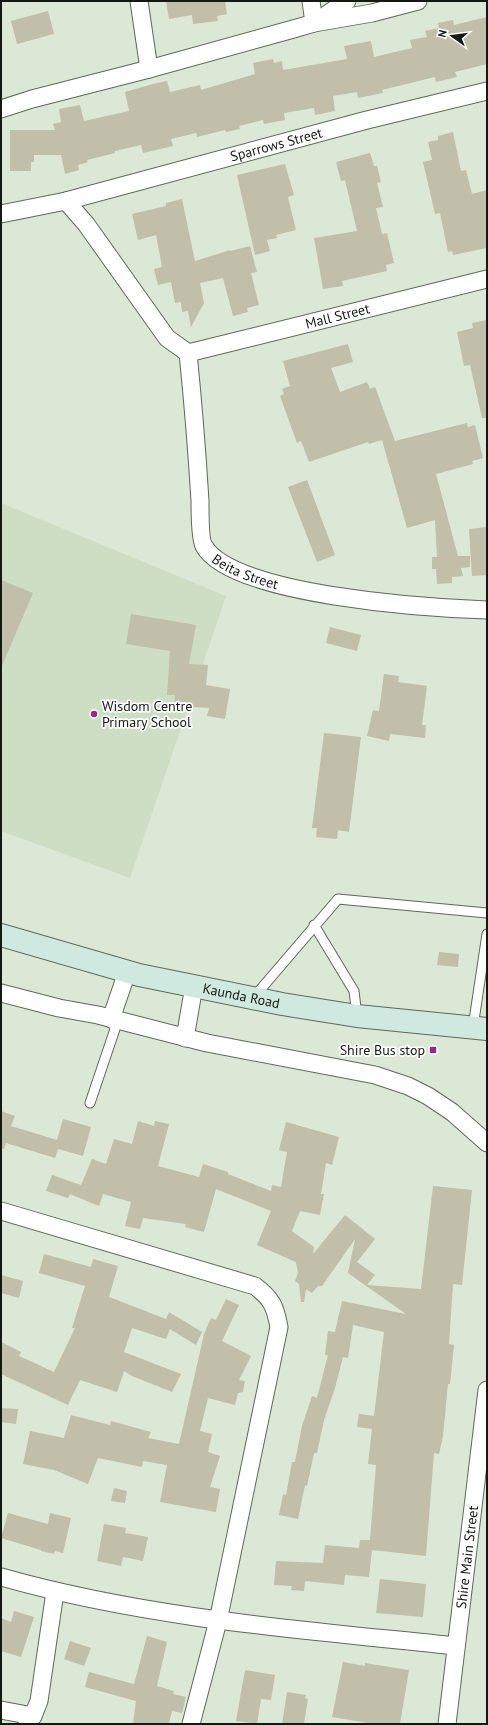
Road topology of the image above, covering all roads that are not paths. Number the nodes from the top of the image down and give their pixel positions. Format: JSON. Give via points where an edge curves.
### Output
{"nodes":[{"id":1,"x":139,"y":1,"type":"edge"},
{"id":2,"x":311,"y":1,"type":"edge"},
{"id":3,"x":347,"y":1,"type":"edge"},
{"id":4,"x":418,"y":1,"type":"edge"},
{"id":5,"x":314,"y":23,"type":"junction"},
{"id":6,"x":149,"y":69,"type":"junction"},
{"id":7,"x":487,"y":91,"type":"edge"},
{"id":8,"x":1,"y":109,"type":"edge"},
{"id":9,"x":66,"y":201,"type":"junction"},
{"id":10,"x":1,"y":214,"type":"edge"},
{"id":11,"x":487,"y":279,"type":"edge"},
{"id":12,"x":188,"y":353,"type":"junction"},
{"id":13,"x":487,"y":610,"type":"edge"},
{"id":14,"x":487,"y":913,"type":"edge"},
{"id":15,"x":314,"y":925,"type":"junction"},
{"id":16,"x":487,"y":934,"type":"edge"},
{"id":17,"x":1,"y":935,"type":"edge"},
{"id":18,"x":127,"y":972,"type":"junction"},
{"id":19,"x":194,"y":986,"type":"junction"},
{"id":20,"x":1,"y":993,"type":"edge"},
{"id":21,"x":253,"y":998,"type":"junction"},
{"id":22,"x":357,"y":1016,"type":"junction"},
{"id":23,"x":111,"y":1019,"type":"junction"},
{"id":24,"x":480,"y":1028,"type":"edge"},
{"id":25,"x":185,"y":1038,"type":"junction"},
{"id":26,"x":90,"y":1103,"type":"dead end"},
{"id":27,"x":487,"y":1143,"type":"edge"},
{"id":28,"x":1,"y":1211,"type":"edge"},
{"id":29,"x":487,"y":1390,"type":"edge"},
{"id":30,"x":486,"y":1408,"type":"edge"},
{"id":31,"x":1,"y":1577,"type":"edge"},
{"id":32,"x":55,"y":1592,"type":"junction"},
{"id":33,"x":218,"y":1621,"type":"junction"},
{"id":34,"x":456,"y":1646,"type":"junction"},
{"id":35,"x":1,"y":1710,"type":"edge"},
{"id":36,"x":30,"y":1720,"type":"edge"},
{"id":37,"x":191,"y":1724,"type":"edge"},
{"id":38,"x":447,"y":1724,"type":"edge"}],
"edges":[{"from":1,"to":6,"type":"street"},
{"from":2,"to":5,"type":"street"},
{"from":3,"to":5,"type":"street"},
{"from":4,"to":5,"type":"street"},
{"from":5,"to":6,"type":"street"},
{"from":6,"to":8,"type":"street"},
{"from":7,"to":9,"type":"street","name":"Sparrows Street","via":[[367,120]]},
{"from":9,"to":10,"type":"street","name":"Sparrows Street"},
{"from":9,"to":12,"type":"street","via":[[86,224],[167,338]]},
{"from":11,"to":12,"type":"street","name":"Mall Street"},
{"from":12,"to":13,"type":"street","name":"Beita Street","via":[[203,545],[217,562],[270,583],[379,603]]},
{"from":14,"to":15,"type":"lane","via":[[338,899]]},
{"from":15,"to":21,"type":"lane"},
{"from":15,"to":22,"type":"lane","via":[[354,991]]},
{"from":16,"to":24,"type":"lane"},
{"from":17,"to":18,"type":"main road","name":"Kaunda Road"},
{"from":18,"to":19,"type":"main road","name":"Kaunda Road"},
{"from":18,"to":23,"type":"street"},
{"from":19,"to":21,"type":"main road","name":"Kaunda Road"},
{"from":19,"to":25,"type":"street"},
{"from":20,"to":23,"type":"street"},
{"from":21,"to":22,"type":"main road","name":"Kaunda Road"},
{"from":22,"to":24,"type":"main road","name":"Kaunda Road"},
{"from":23,"to":25,"type":"street"},
{"from":23,"to":26,"type":"lane","via":[[115,1029]]},
{"from":25,"to":27,"type":"street","via":[[343,1068],[408,1086],[452,1112]]},
{"from":28,"to":33,"type":"street","via":[[255,1286],[269,1297],[279,1327]]},
{"from":29,"to":30,"type":"street","name":"Shire Main Street"},
{"from":30,"to":34,"type":"street","name":"Shire Main Street"},
{"from":31,"to":32,"type":"street"},
{"from":32,"to":33,"type":"street"},
{"from":32,"to":36,"type":"street","via":[[39,1701]]},
{"from":33,"to":34,"type":"street"},
{"from":33,"to":37,"type":"street"},
{"from":34,"to":38,"type":"street","name":"Shire Main Street"},
{"from":35,"to":36,"type":"street"}]}
